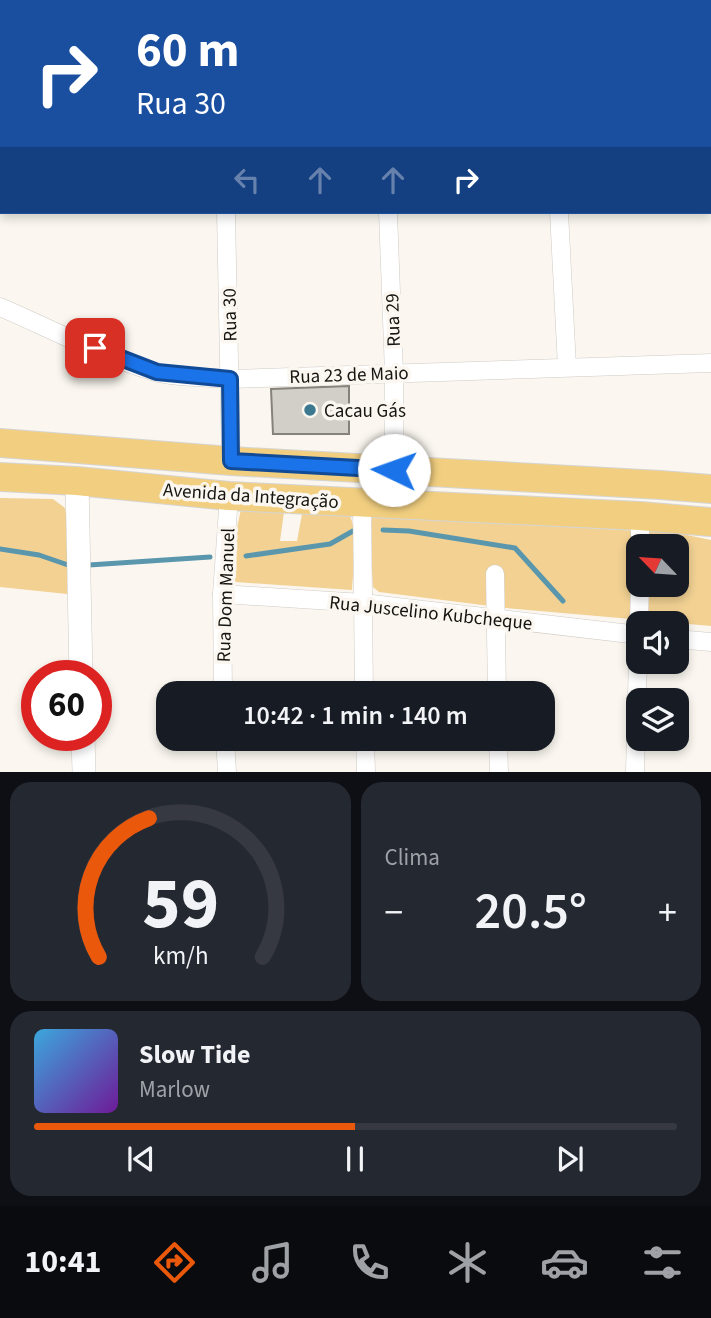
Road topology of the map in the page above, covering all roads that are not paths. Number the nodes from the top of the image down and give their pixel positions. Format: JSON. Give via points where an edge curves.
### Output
{"nodes":[{"id":1,"x":226,"y":214,"type":"edge"},
{"id":2,"x":388,"y":214,"type":"edge"},
{"id":3,"x":559,"y":214,"type":"edge"},
{"id":4,"x":0,"y":307,"type":"edge"},
{"id":5,"x":711,"y":363,"type":"edge"},
{"id":6,"x":567,"y":367,"type":"junction"},
{"id":7,"x":394,"y":373,"type":"junction"},
{"id":8,"x":230,"y":379,"type":"junction"},
{"id":9,"x":0,"y":443,"type":"edge"},
{"id":10,"x":231,"y":461,"type":"junction"},
{"id":11,"x":394,"y":470,"type":"junction"},
{"id":12,"x":0,"y":477,"type":"edge"},
{"id":13,"x":77,"y":481,"type":"junction"},
{"id":14,"x":711,"y":489,"type":"edge"},
{"id":15,"x":229,"y":496,"type":"junction"},
{"id":16,"x":362,"y":503,"type":"junction"},
{"id":17,"x":640,"y":516,"type":"junction"},
{"id":18,"x":711,"y":522,"type":"edge"},
{"id":19,"x":640,"y":534,"type":"edge"},
{"id":20,"x":495,"y":574,"type":"dead end"},
{"id":21,"x":222,"y":594,"type":"junction"},
{"id":22,"x":363,"y":603,"type":"junction"},
{"id":23,"x":496,"y":618,"type":"junction"},
{"id":24,"x":626,"y":634,"type":"edge"},
{"id":25,"x":689,"y":640,"type":"edge"},
{"id":26,"x":711,"y":642,"type":"edge"},
{"id":27,"x":81,"y":660,"type":"edge"},
{"id":28,"x":637,"y":674,"type":"edge"},
{"id":29,"x":223,"y":681,"type":"edge"},
{"id":30,"x":364,"y":681,"type":"edge"},
{"id":31,"x":497,"y":681,"type":"edge"},
{"id":32,"x":84,"y":751,"type":"edge"},
{"id":33,"x":226,"y":751,"type":"edge"},
{"id":34,"x":365,"y":751,"type":"edge"},
{"id":35,"x":498,"y":751,"type":"edge"},
{"id":36,"x":85,"y":772,"type":"edge"},
{"id":37,"x":227,"y":772,"type":"edge"},
{"id":38,"x":366,"y":772,"type":"edge"},
{"id":39,"x":499,"y":772,"type":"edge"},
{"id":40,"x":635,"y":772,"type":"edge"}],
"edges":[{"from":1,"to":8,"type":"street","name":"Rua 30"},
{"from":2,"to":7,"type":"street","name":"Rua 29"},
{"from":3,"to":6,"type":"street"},
{"from":4,"to":8,"type":"street","name":"Rua 23 de Maio","via":[[157,372]]},
{"from":5,"to":6,"type":"street","name":"Rua 23 de Maio"},
{"from":6,"to":7,"type":"street","name":"Rua 23 de Maio"},
{"from":7,"to":8,"type":"street","name":"Rua 23 de Maio"},
{"from":7,"to":11,"type":"street","name":"Rua 29"},
{"from":8,"to":10,"type":"street","name":"Rua 30"},
{"from":9,"to":10,"type":"main road","name":"Avenida da Integração"},
{"from":10,"to":11,"type":"main road","name":"Avenida da Integração"},
{"from":11,"to":14,"type":"main road","name":"Avenida da Integração"},
{"from":12,"to":13,"type":"main road","name":"Avenida da Integração"},
{"from":13,"to":15,"type":"main road","name":"Avenida da Integração"},
{"from":13,"to":27,"type":"street"},
{"from":15,"to":16,"type":"main road","name":"Avenida da Integração"},
{"from":15,"to":21,"type":"street","name":"Rua Dom Manuel"},
{"from":16,"to":17,"type":"main road","name":"Avenida da Integração"},
{"from":16,"to":22,"type":"street"},
{"from":17,"to":18,"type":"main road","name":"Avenida da Integração"},
{"from":17,"to":19,"type":"street"},
{"from":20,"to":23,"type":"street"},
{"from":21,"to":22,"type":"street","name":"Rua Juscelino Kubcheque"},
{"from":21,"to":29,"type":"street","name":"Rua Dom Manuel"},
{"from":22,"to":23,"type":"street","name":"Rua Juscelino Kubcheque"},
{"from":22,"to":30,"type":"street"},
{"from":23,"to":24,"type":"street","name":"Rua Juscelino Kubcheque"},
{"from":23,"to":31,"type":"street"},
{"from":25,"to":26,"type":"street"},
{"from":28,"to":40,"type":"street"},
{"from":32,"to":36,"type":"street"},
{"from":33,"to":37,"type":"street"},
{"from":34,"to":38,"type":"street"},
{"from":35,"to":39,"type":"street"}]}
